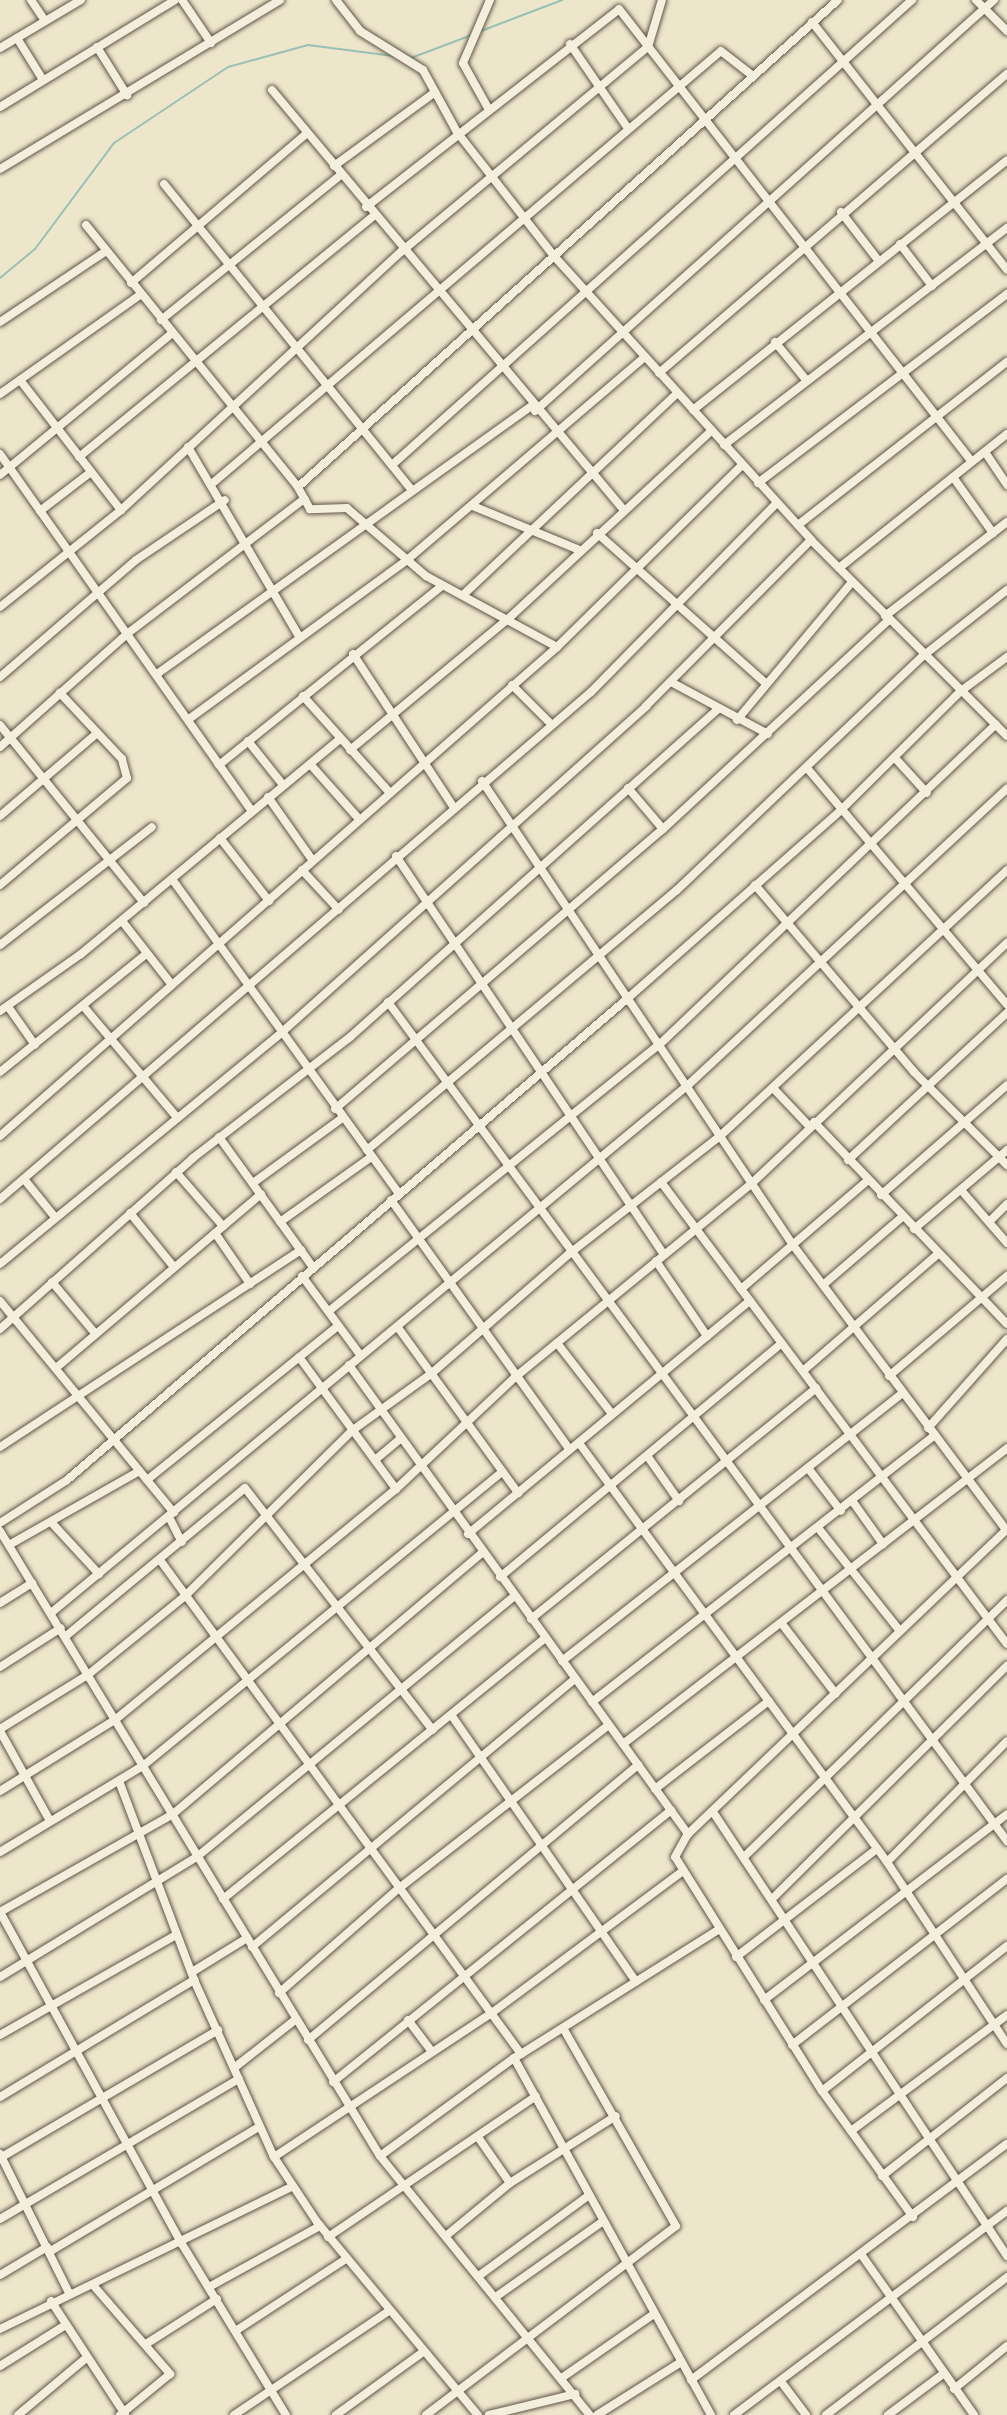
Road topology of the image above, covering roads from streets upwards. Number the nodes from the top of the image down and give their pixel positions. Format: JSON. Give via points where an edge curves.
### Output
{"nodes":[{"id":1,"x":31,"y":0,"type":"edge"},
{"id":2,"x":81,"y":0,"type":"edge"},
{"id":3,"x":175,"y":0,"type":"edge"},
{"id":4,"x":182,"y":0,"type":"edge"},
{"id":5,"x":280,"y":0,"type":"edge"},
{"id":6,"x":336,"y":0,"type":"edge"},
{"id":7,"x":490,"y":0,"type":"edge"},
{"id":8,"x":662,"y":0,"type":"edge"},
{"id":9,"x":838,"y":0,"type":"edge"},
{"id":10,"x":912,"y":0,"type":"edge"},
{"id":11,"x":976,"y":0,"type":"edge"},
{"id":12,"x":994,"y":0,"type":"edge"},
{"id":13,"x":983,"y":8,"type":"junction"},
{"id":14,"x":45,"y":21,"type":"junction"},
{"id":15,"x":812,"y":22,"type":"junction"},
{"id":16,"x":1007,"y":31,"type":"edge"},
{"id":17,"x":17,"y":38,"type":"junction"},
{"id":18,"x":211,"y":43,"type":"junction"},
{"id":19,"x":570,"y":44,"type":"junction"},
{"id":20,"x":97,"y":47,"type":"junction"},
{"id":21,"x":648,"y":47,"type":"junction"},
{"id":22,"x":0,"y":48,"type":"edge"},
{"id":23,"x":841,"y":61,"type":"junction"},
{"id":24,"x":1007,"y":74,"type":"edge"},
{"id":25,"x":752,"y":75,"type":"junction"},
{"id":26,"x":43,"y":80,"type":"junction"},
{"id":27,"x":677,"y":85,"type":"junction"},
{"id":28,"x":599,"y":86,"type":"junction"},
{"id":29,"x":272,"y":90,"type":"dead end"},
{"id":30,"x":435,"y":92,"type":"junction"},
{"id":31,"x":127,"y":95,"type":"junction"},
{"id":32,"x":875,"y":101,"type":"junction"},
{"id":33,"x":0,"y":107,"type":"edge"},
{"id":34,"x":488,"y":108,"type":"junction"},
{"id":35,"x":704,"y":119,"type":"junction"},
{"id":36,"x":627,"y":127,"type":"junction"},
{"id":37,"x":457,"y":132,"type":"junction"},
{"id":38,"x":307,"y":133,"type":"junction"},
{"id":39,"x":913,"y":150,"type":"junction"},
{"id":40,"x":737,"y":156,"type":"junction"},
{"id":41,"x":1007,"y":160,"type":"edge"},
{"id":42,"x":334,"y":166,"type":"junction"},
{"id":43,"x":0,"y":169,"type":"edge"},
{"id":44,"x":341,"y":175,"type":"junction"},
{"id":45,"x":490,"y":178,"type":"junction"},
{"id":46,"x":164,"y":184,"type":"dead end"},
{"id":47,"x":772,"y":197,"type":"junction"},
{"id":48,"x":954,"y":204,"type":"junction"},
{"id":49,"x":366,"y":207,"type":"junction"},
{"id":50,"x":841,"y":212,"type":"junction"},
{"id":51,"x":373,"y":216,"type":"junction"},
{"id":52,"x":521,"y":216,"type":"junction"},
{"id":53,"x":196,"y":223,"type":"junction"},
{"id":54,"x":86,"y":225,"type":"dead end"},
{"id":55,"x":1007,"y":228,"type":"edge"},
{"id":56,"x":804,"y":244,"type":"junction"},
{"id":57,"x":900,"y":244,"type":"junction"},
{"id":58,"x":986,"y":244,"type":"junction"},
{"id":59,"x":106,"y":251,"type":"junction"},
{"id":60,"x":402,"y":251,"type":"junction"},
{"id":61,"x":553,"y":255,"type":"junction"},
{"id":62,"x":878,"y":260,"type":"junction"},
{"id":63,"x":228,"y":263,"type":"junction"},
{"id":64,"x":1007,"y":270,"type":"edge"},
{"id":65,"x":131,"y":283,"type":"junction"},
{"id":66,"x":932,"y":286,"type":"junction"},
{"id":67,"x":840,"y":290,"type":"junction"},
{"id":68,"x":437,"y":292,"type":"junction"},
{"id":69,"x":587,"y":293,"type":"junction"},
{"id":70,"x":1007,"y":294,"type":"edge"},
{"id":71,"x":140,"y":295,"type":"junction"},
{"id":72,"x":263,"y":305,"type":"junction"},
{"id":73,"x":161,"y":320,"type":"junction"},
{"id":74,"x":0,"y":322,"type":"edge"},
{"id":75,"x":468,"y":331,"type":"junction"},
{"id":76,"x":872,"y":331,"type":"junction"},
{"id":77,"x":171,"y":334,"type":"junction"},
{"id":78,"x":623,"y":335,"type":"junction"},
{"id":79,"x":775,"y":342,"type":"junction"},
{"id":80,"x":297,"y":348,"type":"junction"},
{"id":81,"x":645,"y":357,"type":"junction"},
{"id":82,"x":1007,"y":362,"type":"edge"},
{"id":83,"x":195,"y":363,"type":"junction"},
{"id":84,"x":502,"y":371,"type":"junction"},
{"id":85,"x":659,"y":373,"type":"junction"},
{"id":86,"x":904,"y":373,"type":"junction"},
{"id":87,"x":20,"y":380,"type":"junction"},
{"id":88,"x":807,"y":381,"type":"junction"},
{"id":89,"x":330,"y":388,"type":"junction"},
{"id":90,"x":677,"y":393,"type":"junction"},
{"id":91,"x":0,"y":394,"type":"edge"},
{"id":92,"x":232,"y":407,"type":"junction"},
{"id":93,"x":533,"y":409,"type":"junction"},
{"id":94,"x":693,"y":410,"type":"junction"},
{"id":95,"x":937,"y":416,"type":"junction"},
{"id":96,"x":362,"y":426,"type":"junction"},
{"id":97,"x":57,"y":430,"type":"junction"},
{"id":98,"x":711,"y":431,"type":"junction"},
{"id":99,"x":1007,"y":434,"type":"edge"},
{"id":100,"x":554,"y":435,"type":"junction"},
{"id":101,"x":263,"y":445,"type":"junction"},
{"id":102,"x":724,"y":445,"type":"junction"},
{"id":103,"x":188,"y":447,"type":"junction"},
{"id":104,"x":985,"y":452,"type":"junction"},
{"id":105,"x":0,"y":454,"type":"edge"},
{"id":106,"x":79,"y":457,"type":"junction"},
{"id":107,"x":972,"y":462,"type":"junction"},
{"id":108,"x":392,"y":465,"type":"junction"},
{"id":109,"x":742,"y":465,"type":"junction"},
{"id":110,"x":10,"y":467,"type":"junction"},
{"id":111,"x":91,"y":472,"type":"junction"},
{"id":112,"x":589,"y":474,"type":"junction"},
{"id":113,"x":0,"y":475,"type":"edge"},
{"id":114,"x":953,"y":477,"type":"junction"},
{"id":115,"x":214,"y":482,"type":"junction"},
{"id":116,"x":758,"y":483,"type":"junction"},
{"id":117,"x":1007,"y":485,"type":"edge"},
{"id":118,"x":298,"y":487,"type":"junction"},
{"id":119,"x":412,"y":490,"type":"junction"},
{"id":120,"x":304,"y":499,"type":"junction"},
{"id":121,"x":225,"y":500,"type":"junction"},
{"id":122,"x":777,"y":503,"type":"junction"},
{"id":123,"x":473,"y":506,"type":"junction"},
{"id":124,"x":623,"y":509,"type":"junction"},
{"id":125,"x":121,"y":510,"type":"junction"},
{"id":126,"x":40,"y":511,"type":"junction"},
{"id":127,"x":366,"y":522,"type":"junction"},
{"id":128,"x":1007,"y":522,"type":"edge"},
{"id":129,"x":798,"y":525,"type":"junction"},
{"id":130,"x":527,"y":531,"type":"junction"},
{"id":131,"x":597,"y":533,"type":"junction"},
{"id":132,"x":993,"y":533,"type":"junction"},
{"id":133,"x":248,"y":540,"type":"junction"},
{"id":134,"x":811,"y":540,"type":"junction"},
{"id":135,"x":579,"y":550,"type":"junction"},
{"id":136,"x":69,"y":554,"type":"junction"},
{"id":137,"x":407,"y":560,"type":"junction"},
{"id":138,"x":839,"y":568,"type":"junction"},
{"id":139,"x":636,"y":571,"type":"junction"},
{"id":140,"x":852,"y":582,"type":"junction"},
{"id":141,"x":442,"y":586,"type":"junction"},
{"id":142,"x":273,"y":588,"type":"junction"},
{"id":143,"x":1007,"y":590,"type":"edge"},
{"id":144,"x":96,"y":593,"type":"junction"},
{"id":145,"x":463,"y":595,"type":"junction"},
{"id":146,"x":675,"y":603,"type":"junction"},
{"id":147,"x":0,"y":607,"type":"edge"},
{"id":148,"x":887,"y":618,"type":"junction"},
{"id":149,"x":508,"y":619,"type":"junction"},
{"id":150,"x":127,"y":634,"type":"junction"},
{"id":151,"x":299,"y":636,"type":"junction"},
{"id":152,"x":714,"y":638,"type":"junction"},
{"id":153,"x":557,"y":647,"type":"junction"},
{"id":154,"x":353,"y":654,"type":"junction"},
{"id":155,"x":923,"y":656,"type":"junction"},
{"id":156,"x":1007,"y":657,"type":"edge"},
{"id":157,"x":157,"y":674,"type":"junction"},
{"id":158,"x":0,"y":677,"type":"edge"},
{"id":159,"x":671,"y":682,"type":"junction"},
{"id":160,"x":764,"y":682,"type":"junction"},
{"id":161,"x":512,"y":685,"type":"junction"},
{"id":162,"x":961,"y":691,"type":"junction"},
{"id":163,"x":60,"y":693,"type":"junction"},
{"id":164,"x":303,"y":696,"type":"junction"},
{"id":165,"x":717,"y":710,"type":"junction"},
{"id":166,"x":395,"y":718,"type":"junction"},
{"id":167,"x":189,"y":719,"type":"junction"},
{"id":168,"x":737,"y":720,"type":"junction"},
{"id":169,"x":549,"y":722,"type":"junction"},
{"id":170,"x":0,"y":725,"type":"edge"},
{"id":171,"x":1003,"y":729,"type":"edge"},
{"id":172,"x":96,"y":734,"type":"junction"},
{"id":173,"x":768,"y":734,"type":"junction"},
{"id":174,"x":11,"y":738,"type":"junction"},
{"id":175,"x":340,"y":739,"type":"junction"},
{"id":176,"x":248,"y":741,"type":"junction"},
{"id":177,"x":0,"y":747,"type":"edge"},
{"id":178,"x":350,"y":750,"type":"junction"},
{"id":179,"x":895,"y":758,"type":"junction"},
{"id":180,"x":424,"y":763,"type":"junction"},
{"id":181,"x":310,"y":764,"type":"junction"},
{"id":182,"x":219,"y":765,"type":"junction"},
{"id":183,"x":807,"y":768,"type":"junction"},
{"id":184,"x":47,"y":779,"type":"junction"},
{"id":185,"x":482,"y":781,"type":"junction"},
{"id":186,"x":283,"y":785,"type":"junction"},
{"id":187,"x":628,"y":788,"type":"junction"},
{"id":188,"x":1007,"y":789,"type":"edge"},
{"id":189,"x":389,"y":792,"type":"junction"},
{"id":190,"x":927,"y":793,"type":"junction"},
{"id":191,"x":268,"y":797,"type":"junction"},
{"id":192,"x":453,"y":806,"type":"junction"},
{"id":193,"x":841,"y":810,"type":"junction"},
{"id":194,"x":252,"y":811,"type":"junction"},
{"id":195,"x":0,"y":816,"type":"edge"},
{"id":196,"x":359,"y":819,"type":"junction"},
{"id":197,"x":80,"y":822,"type":"junction"},
{"id":198,"x":513,"y":822,"type":"junction"},
{"id":199,"x":152,"y":827,"type":"dead end"},
{"id":200,"x":663,"y":829,"type":"junction"},
{"id":201,"x":220,"y":838,"type":"junction"},
{"id":202,"x":872,"y":849,"type":"junction"},
{"id":203,"x":396,"y":856,"type":"junction"},
{"id":204,"x":111,"y":861,"type":"junction"},
{"id":205,"x":313,"y":861,"type":"junction"},
{"id":206,"x":542,"y":864,"type":"junction"},
{"id":207,"x":302,"y":870,"type":"junction"},
{"id":208,"x":1007,"y":870,"type":"edge"},
{"id":209,"x":172,"y":879,"type":"junction"},
{"id":210,"x":0,"y":885,"type":"edge"},
{"id":211,"x":755,"y":885,"type":"junction"},
{"id":212,"x":905,"y":886,"type":"junction"},
{"id":213,"x":426,"y":898,"type":"junction"},
{"id":214,"x":269,"y":901,"type":"junction"},
{"id":215,"x":144,"y":903,"type":"junction"},
{"id":216,"x":570,"y":909,"type":"junction"},
{"id":217,"x":339,"y":910,"type":"junction"},
{"id":218,"x":122,"y":921,"type":"junction"},
{"id":219,"x":788,"y":927,"type":"junction"},
{"id":220,"x":943,"y":929,"type":"junction"},
{"id":221,"x":455,"y":941,"type":"junction"},
{"id":222,"x":1007,"y":943,"type":"edge"},
{"id":223,"x":218,"y":944,"type":"junction"},
{"id":224,"x":0,"y":945,"type":"edge"},
{"id":225,"x":598,"y":953,"type":"junction"},
{"id":226,"x":146,"y":954,"type":"junction"},
{"id":227,"x":822,"y":966,"type":"junction"},
{"id":228,"x":978,"y":969,"type":"junction"},
{"id":229,"x":483,"y":983,"type":"junction"},
{"id":230,"x":172,"y":985,"type":"junction"},
{"id":231,"x":250,"y":988,"type":"junction"},
{"id":232,"x":628,"y":998,"type":"junction"},
{"id":233,"x":388,"y":1002,"type":"junction"},
{"id":234,"x":1007,"y":1005,"type":"edge"},
{"id":235,"x":84,"y":1007,"type":"junction"},
{"id":236,"x":859,"y":1009,"type":"junction"},
{"id":237,"x":4,"y":1010,"type":"edge"},
{"id":238,"x":1007,"y":1013,"type":"edge"},
{"id":239,"x":512,"y":1026,"type":"junction"},
{"id":240,"x":282,"y":1032,"type":"junction"},
{"id":241,"x":113,"y":1039,"type":"junction"},
{"id":242,"x":415,"y":1041,"type":"junction"},
{"id":243,"x":35,"y":1045,"type":"junction"},
{"id":244,"x":659,"y":1045,"type":"junction"},
{"id":245,"x":894,"y":1048,"type":"junction"},
{"id":246,"x":308,"y":1070,"type":"junction"},
{"id":247,"x":540,"y":1070,"type":"junction"},
{"id":248,"x":0,"y":1072,"type":"edge"},
{"id":249,"x":143,"y":1078,"type":"junction"},
{"id":250,"x":444,"y":1084,"type":"junction"},
{"id":251,"x":1007,"y":1085,"type":"edge"},
{"id":252,"x":687,"y":1086,"type":"junction"},
{"id":253,"x":773,"y":1088,"type":"junction"},
{"id":254,"x":929,"y":1088,"type":"junction"},
{"id":255,"x":335,"y":1109,"type":"junction"},
{"id":256,"x":569,"y":1114,"type":"junction"},
{"id":257,"x":175,"y":1115,"type":"junction"},
{"id":258,"x":342,"y":1118,"type":"junction"},
{"id":259,"x":812,"y":1124,"type":"junction"},
{"id":260,"x":961,"y":1124,"type":"junction"},
{"id":261,"x":475,"y":1129,"type":"junction"},
{"id":262,"x":0,"y":1136,"type":"edge"},
{"id":263,"x":219,"y":1137,"type":"junction"},
{"id":264,"x":719,"y":1137,"type":"junction"},
{"id":265,"x":1007,"y":1150,"type":"edge"},
{"id":266,"x":369,"y":1153,"type":"junction"},
{"id":267,"x":598,"y":1158,"type":"junction"},
{"id":268,"x":848,"y":1160,"type":"junction"},
{"id":269,"x":996,"y":1160,"type":"junction"},
{"id":270,"x":1007,"y":1165,"type":"edge"},
{"id":271,"x":505,"y":1169,"type":"junction"},
{"id":272,"x":176,"y":1172,"type":"junction"},
{"id":273,"x":24,"y":1179,"type":"junction"},
{"id":274,"x":867,"y":1181,"type":"junction"},
{"id":275,"x":661,"y":1182,"type":"junction"},
{"id":276,"x":253,"y":1183,"type":"junction"},
{"id":277,"x":751,"y":1184,"type":"junction"},
{"id":278,"x":961,"y":1190,"type":"junction"},
{"id":279,"x":261,"y":1194,"type":"junction"},
{"id":280,"x":399,"y":1194,"type":"junction"},
{"id":281,"x":881,"y":1195,"type":"junction"},
{"id":282,"x":0,"y":1199,"type":"edge"},
{"id":283,"x":391,"y":1200,"type":"junction"},
{"id":284,"x":1007,"y":1204,"type":"edge"},
{"id":285,"x":630,"y":1206,"type":"junction"},
{"id":286,"x":537,"y":1211,"type":"junction"},
{"id":287,"x":130,"y":1213,"type":"junction"},
{"id":288,"x":54,"y":1216,"type":"junction"},
{"id":289,"x":902,"y":1217,"type":"junction"},
{"id":290,"x":280,"y":1222,"type":"junction"},
{"id":291,"x":989,"y":1222,"type":"junction"},
{"id":292,"x":223,"y":1226,"type":"junction"},
{"id":293,"x":697,"y":1229,"type":"junction"},
{"id":294,"x":914,"y":1229,"type":"junction"},
{"id":295,"x":215,"y":1233,"type":"junction"},
{"id":296,"x":420,"y":1242,"type":"junction"},
{"id":297,"x":1007,"y":1243,"type":"edge"},
{"id":298,"x":793,"y":1245,"type":"junction"},
{"id":299,"x":301,"y":1250,"type":"junction"},
{"id":300,"x":569,"y":1254,"type":"junction"},
{"id":301,"x":938,"y":1254,"type":"junction"},
{"id":302,"x":659,"y":1258,"type":"junction"},
{"id":303,"x":0,"y":1264,"type":"edge"},
{"id":304,"x":173,"y":1266,"type":"junction"},
{"id":305,"x":312,"y":1266,"type":"junction"},
{"id":306,"x":302,"y":1276,"type":"junction"},
{"id":307,"x":1007,"y":1276,"type":"edge"},
{"id":308,"x":52,"y":1282,"type":"junction"},
{"id":309,"x":250,"y":1284,"type":"junction"},
{"id":310,"x":823,"y":1285,"type":"junction"},
{"id":311,"x":450,"y":1288,"type":"junction"},
{"id":312,"x":741,"y":1289,"type":"junction"},
{"id":313,"x":981,"y":1299,"type":"junction"},
{"id":314,"x":0,"y":1301,"type":"edge"},
{"id":315,"x":750,"y":1301,"type":"junction"},
{"id":316,"x":607,"y":1303,"type":"junction"},
{"id":317,"x":329,"y":1311,"type":"junction"},
{"id":318,"x":12,"y":1319,"type":"junction"},
{"id":319,"x":1007,"y":1324,"type":"edge"},
{"id":320,"x":338,"y":1326,"type":"junction"},
{"id":321,"x":854,"y":1328,"type":"junction"},
{"id":322,"x":0,"y":1329,"type":"edge"},
{"id":323,"x":399,"y":1329,"type":"junction"},
{"id":324,"x":481,"y":1331,"type":"junction"},
{"id":325,"x":94,"y":1332,"type":"junction"},
{"id":326,"x":707,"y":1336,"type":"junction"},
{"id":327,"x":1007,"y":1339,"type":"edge"},
{"id":328,"x":557,"y":1343,"type":"junction"},
{"id":329,"x":782,"y":1343,"type":"junction"},
{"id":330,"x":361,"y":1356,"type":"junction"},
{"id":331,"x":299,"y":1357,"type":"junction"},
{"id":332,"x":349,"y":1365,"type":"junction"},
{"id":333,"x":56,"y":1368,"type":"junction"},
{"id":334,"x":804,"y":1370,"type":"junction"},
{"id":335,"x":432,"y":1373,"type":"junction"},
{"id":336,"x":659,"y":1373,"type":"junction"},
{"id":337,"x":889,"y":1376,"type":"junction"},
{"id":338,"x":514,"y":1378,"type":"junction"},
{"id":339,"x":322,"y":1388,"type":"junction"},
{"id":340,"x":816,"y":1388,"type":"junction"},
{"id":341,"x":903,"y":1393,"type":"junction"},
{"id":342,"x":79,"y":1396,"type":"junction"},
{"id":343,"x":380,"y":1409,"type":"junction"},
{"id":344,"x":612,"y":1414,"type":"junction"},
{"id":345,"x":695,"y":1420,"type":"junction"},
{"id":346,"x":468,"y":1423,"type":"junction"},
{"id":347,"x":353,"y":1430,"type":"junction"},
{"id":348,"x":930,"y":1432,"type":"junction"},
{"id":349,"x":850,"y":1437,"type":"junction"},
{"id":350,"x":401,"y":1438,"type":"junction"},
{"id":351,"x":113,"y":1439,"type":"junction"},
{"id":352,"x":579,"y":1443,"type":"junction"},
{"id":353,"x":0,"y":1447,"type":"edge"},
{"id":354,"x":1007,"y":1448,"type":"edge"},
{"id":355,"x":570,"y":1450,"type":"junction"},
{"id":356,"x":648,"y":1457,"type":"junction"},
{"id":357,"x":375,"y":1460,"type":"junction"},
{"id":358,"x":728,"y":1465,"type":"junction"},
{"id":359,"x":421,"y":1467,"type":"junction"},
{"id":360,"x":808,"y":1468,"type":"junction"},
{"id":361,"x":139,"y":1471,"type":"junction"},
{"id":362,"x":502,"y":1472,"type":"junction"},
{"id":363,"x":881,"y":1479,"type":"junction"},
{"id":364,"x":147,"y":1480,"type":"junction"},
{"id":365,"x":966,"y":1480,"type":"junction"},
{"id":366,"x":612,"y":1486,"type":"junction"},
{"id":367,"x":396,"y":1489,"type":"junction"},
{"id":368,"x":518,"y":1493,"type":"junction"},
{"id":369,"x":679,"y":1501,"type":"junction"},
{"id":370,"x":853,"y":1502,"type":"junction"},
{"id":371,"x":758,"y":1506,"type":"junction"},
{"id":372,"x":841,"y":1511,"type":"junction"},
{"id":373,"x":453,"y":1514,"type":"junction"},
{"id":374,"x":172,"y":1515,"type":"junction"},
{"id":375,"x":266,"y":1515,"type":"junction"},
{"id":376,"x":913,"y":1518,"type":"junction"},
{"id":377,"x":51,"y":1522,"type":"junction"},
{"id":378,"x":0,"y":1523,"type":"edge"},
{"id":379,"x":644,"y":1529,"type":"junction"},
{"id":380,"x":819,"y":1529,"type":"junction"},
{"id":381,"x":1006,"y":1529,"type":"edge"},
{"id":382,"x":468,"y":1534,"type":"junction"},
{"id":383,"x":3,"y":1539,"type":"edge"},
{"id":384,"x":182,"y":1542,"type":"junction"},
{"id":385,"x":883,"y":1544,"type":"junction"},
{"id":386,"x":790,"y":1551,"type":"junction"},
{"id":387,"x":482,"y":1553,"type":"junction"},
{"id":388,"x":160,"y":1560,"type":"junction"},
{"id":389,"x":305,"y":1565,"type":"junction"},
{"id":390,"x":674,"y":1570,"type":"junction"},
{"id":391,"x":852,"y":1570,"type":"junction"},
{"id":392,"x":99,"y":1574,"type":"junction"},
{"id":393,"x":500,"y":1577,"type":"junction"},
{"id":394,"x":957,"y":1577,"type":"junction"},
{"id":395,"x":32,"y":1583,"type":"junction"},
{"id":396,"x":822,"y":1595,"type":"junction"},
{"id":397,"x":185,"y":1596,"type":"junction"},
{"id":398,"x":514,"y":1596,"type":"junction"},
{"id":399,"x":1007,"y":1600,"type":"edge"},
{"id":400,"x":0,"y":1603,"type":"edge"},
{"id":401,"x":337,"y":1604,"type":"junction"},
{"id":402,"x":51,"y":1613,"type":"junction"},
{"id":403,"x":707,"y":1614,"type":"junction"},
{"id":404,"x":988,"y":1618,"type":"junction"},
{"id":405,"x":531,"y":1619,"type":"junction"},
{"id":406,"x":782,"y":1624,"type":"junction"},
{"id":407,"x":899,"y":1630,"type":"junction"},
{"id":408,"x":63,"y":1632,"type":"junction"},
{"id":409,"x":219,"y":1637,"type":"junction"},
{"id":410,"x":545,"y":1638,"type":"junction"},
{"id":411,"x":1007,"y":1644,"type":"edge"},
{"id":412,"x":370,"y":1646,"type":"junction"},
{"id":413,"x":738,"y":1656,"type":"junction"},
{"id":414,"x":869,"y":1658,"type":"junction"},
{"id":415,"x":562,"y":1661,"type":"junction"},
{"id":416,"x":1007,"y":1666,"type":"edge"},
{"id":417,"x":0,"y":1667,"type":"edge"},
{"id":418,"x":89,"y":1674,"type":"junction"},
{"id":419,"x":253,"y":1679,"type":"junction"},
{"id":420,"x":575,"y":1679,"type":"junction"},
{"id":421,"x":405,"y":1689,"type":"junction"},
{"id":422,"x":836,"y":1694,"type":"junction"},
{"id":423,"x":769,"y":1701,"type":"junction"},
{"id":424,"x":592,"y":1702,"type":"junction"},
{"id":425,"x":903,"y":1704,"type":"junction"},
{"id":426,"x":452,"y":1716,"type":"junction"},
{"id":427,"x":116,"y":1719,"type":"junction"},
{"id":428,"x":282,"y":1723,"type":"junction"},
{"id":429,"x":609,"y":1725,"type":"junction"},
{"id":430,"x":0,"y":1730,"type":"edge"},
{"id":431,"x":433,"y":1730,"type":"junction"},
{"id":432,"x":796,"y":1737,"type":"junction"},
{"id":433,"x":1007,"y":1741,"type":"edge"},
{"id":434,"x":932,"y":1742,"type":"junction"},
{"id":435,"x":623,"y":1744,"type":"junction"},
{"id":436,"x":479,"y":1758,"type":"junction"},
{"id":437,"x":144,"y":1765,"type":"junction"},
{"id":438,"x":311,"y":1765,"type":"junction"},
{"id":439,"x":638,"y":1765,"type":"junction"},
{"id":440,"x":25,"y":1775,"type":"junction"},
{"id":441,"x":119,"y":1781,"type":"junction"},
{"id":442,"x":827,"y":1782,"type":"junction"},
{"id":443,"x":965,"y":1786,"type":"junction"},
{"id":444,"x":655,"y":1789,"type":"junction"},
{"id":445,"x":0,"y":1791,"type":"edge"},
{"id":446,"x":510,"y":1801,"type":"junction"},
{"id":447,"x":340,"y":1809,"type":"junction"},
{"id":448,"x":671,"y":1810,"type":"junction"},
{"id":449,"x":713,"y":1812,"type":"junction"},
{"id":450,"x":173,"y":1814,"type":"junction"},
{"id":451,"x":1007,"y":1814,"type":"edge"},
{"id":452,"x":50,"y":1821,"type":"junction"},
{"id":453,"x":857,"y":1821,"type":"junction"},
{"id":454,"x":994,"y":1825,"type":"junction"},
{"id":455,"x":688,"y":1834,"type":"junction"},
{"id":456,"x":135,"y":1835,"type":"junction"},
{"id":457,"x":1007,"y":1841,"type":"edge"},
{"id":458,"x":541,"y":1845,"type":"junction"},
{"id":459,"x":877,"y":1849,"type":"junction"},
{"id":460,"x":0,"y":1852,"type":"edge"},
{"id":461,"x":372,"y":1853,"type":"junction"},
{"id":462,"x":198,"y":1856,"type":"junction"},
{"id":463,"x":744,"y":1857,"type":"junction"},
{"id":464,"x":887,"y":1862,"type":"junction"},
{"id":465,"x":680,"y":1873,"type":"junction"},
{"id":466,"x":1007,"y":1879,"type":"edge"},
{"id":467,"x":155,"y":1883,"type":"junction"},
{"id":468,"x":571,"y":1887,"type":"junction"},
{"id":469,"x":398,"y":1889,"type":"junction"},
{"id":470,"x":908,"y":1893,"type":"junction"},
{"id":471,"x":223,"y":1899,"type":"junction"},
{"id":472,"x":772,"y":1899,"type":"junction"},
{"id":473,"x":0,"y":1912,"type":"edge"},
{"id":474,"x":786,"y":1919,"type":"junction"},
{"id":475,"x":718,"y":1930,"type":"junction"},
{"id":476,"x":430,"y":1932,"type":"junction"},
{"id":477,"x":604,"y":1932,"type":"junction"},
{"id":478,"x":176,"y":1935,"type":"junction"},
{"id":479,"x":936,"y":1936,"type":"junction"},
{"id":480,"x":247,"y":1938,"type":"junction"},
{"id":481,"x":1007,"y":1946,"type":"edge"},
{"id":482,"x":252,"y":1947,"type":"junction"},
{"id":483,"x":736,"y":1957,"type":"junction"},
{"id":484,"x":27,"y":1961,"type":"junction"},
{"id":485,"x":816,"y":1963,"type":"junction"},
{"id":486,"x":463,"y":1975,"type":"junction"},
{"id":487,"x":193,"y":1976,"type":"junction"},
{"id":488,"x":0,"y":1977,"type":"edge"},
{"id":489,"x":965,"y":1979,"type":"junction"},
{"id":490,"x":636,"y":1982,"type":"junction"},
{"id":491,"x":279,"y":1993,"type":"junction"},
{"id":492,"x":764,"y":2000,"type":"junction"},
{"id":493,"x":52,"y":2004,"type":"junction"},
{"id":494,"x":845,"y":2007,"type":"junction"},
{"id":495,"x":493,"y":2012,"type":"junction"},
{"id":496,"x":1007,"y":2015,"type":"edge"},
{"id":497,"x":295,"y":2020,"type":"junction"},
{"id":498,"x":408,"y":2020,"type":"junction"},
{"id":499,"x":994,"y":2025,"type":"junction"},
{"id":500,"x":563,"y":2028,"type":"junction"},
{"id":501,"x":218,"y":2030,"type":"junction"},
{"id":502,"x":0,"y":2035,"type":"edge"},
{"id":503,"x":308,"y":2040,"type":"junction"},
{"id":504,"x":1007,"y":2044,"type":"edge"},
{"id":505,"x":792,"y":2045,"type":"junction"},
{"id":506,"x":78,"y":2050,"type":"junction"},
{"id":507,"x":432,"y":2052,"type":"junction"},
{"id":508,"x":873,"y":2052,"type":"junction"},
{"id":509,"x":518,"y":2056,"type":"junction"},
{"id":510,"x":234,"y":2068,"type":"junction"},
{"id":511,"x":1007,"y":2078,"type":"edge"},
{"id":512,"x":239,"y":2079,"type":"junction"},
{"id":513,"x":333,"y":2082,"type":"junction"},
{"id":514,"x":822,"y":2091,"type":"junction"},
{"id":515,"x":900,"y":2094,"type":"junction"},
{"id":516,"x":536,"y":2096,"type":"junction"},
{"id":517,"x":0,"y":2097,"type":"edge"},
{"id":518,"x":104,"y":2097,"type":"junction"},
{"id":519,"x":348,"y":2107,"type":"junction"},
{"id":520,"x":616,"y":2116,"type":"junction"},
{"id":521,"x":259,"y":2127,"type":"junction"},
{"id":522,"x":851,"y":2131,"type":"junction"},
{"id":523,"x":478,"y":2137,"type":"junction"},
{"id":524,"x":930,"y":2137,"type":"junction"},
{"id":525,"x":129,"y":2143,"type":"junction"},
{"id":526,"x":1007,"y":2144,"type":"edge"},
{"id":527,"x":564,"y":2150,"type":"junction"},
{"id":528,"x":1,"y":2156,"type":"edge"},
{"id":529,"x":380,"y":2156,"type":"junction"},
{"id":530,"x":274,"y":2157,"type":"junction"},
{"id":531,"x":882,"y":2176,"type":"junction"},
{"id":532,"x":959,"y":2182,"type":"junction"},
{"id":533,"x":510,"y":2183,"type":"junction"},
{"id":534,"x":293,"y":2186,"type":"junction"},
{"id":535,"x":405,"y":2188,"type":"junction"},
{"id":536,"x":153,"y":2193,"type":"junction"},
{"id":537,"x":588,"y":2196,"type":"junction"},
{"id":538,"x":25,"y":2204,"type":"junction"},
{"id":539,"x":1007,"y":2211,"type":"edge"},
{"id":540,"x":913,"y":2217,"type":"junction"},
{"id":541,"x":0,"y":2219,"type":"edge"},
{"id":542,"x":602,"y":2222,"type":"junction"},
{"id":543,"x":320,"y":2226,"type":"junction"},
{"id":544,"x":988,"y":2226,"type":"junction"},
{"id":545,"x":447,"y":2235,"type":"junction"},
{"id":546,"x":328,"y":2237,"type":"junction"},
{"id":547,"x":182,"y":2244,"type":"junction"},
{"id":548,"x":48,"y":2249,"type":"junction"},
{"id":549,"x":1007,"y":2256,"type":"edge"},
{"id":550,"x":863,"y":2257,"type":"junction"},
{"id":551,"x":346,"y":2259,"type":"junction"},
{"id":552,"x":626,"y":2266,"type":"junction"},
{"id":553,"x":0,"y":2275,"type":"edge"},
{"id":554,"x":480,"y":2275,"type":"junction"},
{"id":555,"x":1007,"y":2277,"type":"edge"},
{"id":556,"x":93,"y":2285,"type":"junction"},
{"id":557,"x":209,"y":2287,"type":"junction"},
{"id":558,"x":69,"y":2293,"type":"junction"},
{"id":559,"x":497,"y":2296,"type":"junction"},
{"id":560,"x":217,"y":2299,"type":"junction"},
{"id":561,"x":894,"y":2299,"type":"junction"},
{"id":562,"x":51,"y":2301,"type":"junction"},
{"id":563,"x":389,"y":2311,"type":"junction"},
{"id":564,"x":654,"y":2314,"type":"junction"},
{"id":565,"x":64,"y":2326,"type":"junction"},
{"id":566,"x":0,"y":2329,"type":"edge"},
{"id":567,"x":237,"y":2330,"type":"junction"},
{"id":568,"x":532,"y":2338,"type":"junction"},
{"id":569,"x":926,"y":2341,"type":"junction"},
{"id":570,"x":146,"y":2344,"type":"junction"},
{"id":571,"x":1007,"y":2346,"type":"edge"},
{"id":572,"x":423,"y":2352,"type":"junction"},
{"id":573,"x":85,"y":2359,"type":"junction"},
{"id":574,"x":681,"y":2362,"type":"junction"},
{"id":575,"x":0,"y":2366,"type":"edge"},
{"id":576,"x":943,"y":2374,"type":"junction"},
{"id":577,"x":563,"y":2377,"type":"junction"},
{"id":578,"x":691,"y":2380,"type":"junction"},
{"id":579,"x":782,"y":2383,"type":"junction"},
{"id":580,"x":954,"y":2389,"type":"junction"},
{"id":581,"x":271,"y":2391,"type":"junction"},
{"id":582,"x":457,"y":2391,"type":"junction"},
{"id":583,"x":575,"y":2394,"type":"junction"},
{"id":584,"x":123,"y":2414,"type":"edge"},
{"id":585,"x":18,"y":2415,"type":"edge"},
{"id":586,"x":234,"y":2415,"type":"edge"},
{"id":587,"x":286,"y":2415,"type":"edge"},
{"id":588,"x":336,"y":2415,"type":"edge"},
{"id":589,"x":426,"y":2415,"type":"edge"},
{"id":590,"x":478,"y":2415,"type":"edge"},
{"id":591,"x":489,"y":2415,"type":"edge"},
{"id":592,"x":590,"y":2415,"type":"edge"},
{"id":593,"x":597,"y":2415,"type":"edge"},
{"id":594,"x":711,"y":2415,"type":"edge"},
{"id":595,"x":734,"y":2415,"type":"edge"},
{"id":596,"x":806,"y":2415,"type":"edge"},
{"id":597,"x":826,"y":2415,"type":"edge"},
{"id":598,"x":888,"y":2415,"type":"edge"},
{"id":599,"x":974,"y":2415,"type":"edge"}],
"edges":[{"from":1,"to":14,"type":"street"},
{"from":2,"to":14,"type":"street"},
{"from":3,"to":20,"type":"street"},
{"from":4,"to":18,"type":"street"},
{"from":5,"to":18,"type":"street"},
{"from":6,"to":30,"type":"street","via":[[360,31],[412,59]]},
{"from":7,"to":34,"type":"street","via":[[463,63]]},
{"from":8,"to":21,"type":"street"},
{"from":9,"to":15,"type":"street"},
{"from":10,"to":23,"type":"street"},
{"from":11,"to":13,"type":"street"},
{"from":12,"to":13,"type":"street"},
{"from":13,"to":16,"type":"street"},
{"from":13,"to":32,"type":"street"},
{"from":14,"to":17,"type":"street"},
{"from":15,"to":23,"type":"street"},
{"from":15,"to":25,"type":"street"},
{"from":17,"to":22,"type":"street"},
{"from":17,"to":26,"type":"street"},
{"from":18,"to":31,"type":"street"},
{"from":19,"to":21,"type":"street","via":[[619,9]]},
{"from":19,"to":28,"type":"street"},
{"from":19,"to":34,"type":"street"},
{"from":20,"to":26,"type":"street"},
{"from":20,"to":31,"type":"street"},
{"from":21,"to":27,"type":"street"},
{"from":21,"to":28,"type":"street"},
{"from":23,"to":32,"type":"street"},
{"from":23,"to":40,"type":"street"},
{"from":24,"to":39,"type":"street"},
{"from":25,"to":27,"type":"street","via":[[726,49]]},
{"from":25,"to":35,"type":"street"},
{"from":26,"to":33,"type":"street"},
{"from":27,"to":35,"type":"street"},
{"from":27,"to":36,"type":"street"},
{"from":28,"to":36,"type":"street"},
{"from":28,"to":45,"type":"street"},
{"from":29,"to":38,"type":"street"},
{"from":30,"to":37,"type":"street"},
{"from":30,"to":42,"type":"street"},
{"from":31,"to":43,"type":"street"},
{"from":32,"to":39,"type":"street"},
{"from":32,"to":47,"type":"street"},
{"from":34,"to":37,"type":"street"},
{"from":35,"to":40,"type":"street"},
{"from":35,"to":61,"type":"street"},
{"from":36,"to":52,"type":"street"},
{"from":37,"to":45,"type":"street"},
{"from":37,"to":49,"type":"street"},
{"from":38,"to":42,"type":"street"},
{"from":38,"to":53,"type":"street"},
{"from":39,"to":48,"type":"street"},
{"from":39,"to":50,"type":"street"},
{"from":40,"to":47,"type":"street"},
{"from":40,"to":69,"type":"street"},
{"from":41,"to":48,"type":"street"},
{"from":42,"to":44,"type":"street"},
{"from":44,"to":49,"type":"street"},
{"from":44,"to":63,"type":"street"},
{"from":45,"to":52,"type":"street"},
{"from":45,"to":60,"type":"street"},
{"from":46,"to":53,"type":"street"},
{"from":47,"to":56,"type":"street"},
{"from":47,"to":78,"type":"street"},
{"from":48,"to":57,"type":"street"},
{"from":48,"to":58,"type":"street"},
{"from":49,"to":51,"type":"street"},
{"from":50,"to":56,"type":"street"},
{"from":50,"to":62,"type":"street"},
{"from":51,"to":60,"type":"street"},
{"from":51,"to":72,"type":"street"},
{"from":52,"to":61,"type":"street"},
{"from":52,"to":68,"type":"street"},
{"from":53,"to":63,"type":"street"},
{"from":53,"to":65,"type":"street"},
{"from":54,"to":59,"type":"street"},
{"from":55,"to":58,"type":"street"},
{"from":56,"to":67,"type":"street"},
{"from":56,"to":85,"type":"street"},
{"from":57,"to":62,"type":"street"},
{"from":57,"to":66,"type":"street"},
{"from":58,"to":64,"type":"street"},
{"from":58,"to":66,"type":"street"},
{"from":59,"to":65,"type":"street"},
{"from":59,"to":74,"type":"street"},
{"from":60,"to":68,"type":"street"},
{"from":60,"to":80,"type":"street"},
{"from":61,"to":69,"type":"street"},
{"from":61,"to":75,"type":"street"},
{"from":62,"to":67,"type":"street"},
{"from":63,"to":72,"type":"street"},
{"from":63,"to":73,"type":"street"},
{"from":65,"to":71,"type":"street"},
{"from":66,"to":76,"type":"street"},
{"from":67,"to":76,"type":"street"},
{"from":67,"to":79,"type":"street"},
{"from":68,"to":75,"type":"street"},
{"from":68,"to":89,"type":"street"},
{"from":69,"to":78,"type":"street"},
{"from":69,"to":84,"type":"street"},
{"from":70,"to":86,"type":"street"},
{"from":71,"to":73,"type":"street"},
{"from":71,"to":87,"type":"street"},
{"from":72,"to":80,"type":"street"},
{"from":72,"to":83,"type":"street"},
{"from":73,"to":77,"type":"street"},
{"from":75,"to":84,"type":"street"},
{"from":75,"to":96,"type":"street"},
{"from":76,"to":86,"type":"street"},
{"from":76,"to":88,"type":"street"},
{"from":77,"to":83,"type":"street"},
{"from":77,"to":97,"type":"street"},
{"from":78,"to":81,"type":"street"},
{"from":78,"to":93,"type":"street"},
{"from":79,"to":88,"type":"street"},
{"from":79,"to":94,"type":"street"},
{"from":80,"to":89,"type":"street"},
{"from":80,"to":92,"type":"street"},
{"from":81,"to":85,"type":"street"},
{"from":81,"to":100,"type":"street"},
{"from":82,"to":95,"type":"street"},
{"from":83,"to":92,"type":"street"},
{"from":83,"to":106,"type":"street"},
{"from":84,"to":93,"type":"street"},
{"from":84,"to":108,"type":"street"},
{"from":85,"to":90,"type":"street"},
{"from":86,"to":95,"type":"street"},
{"from":86,"to":116,"type":"street"},
{"from":87,"to":91,"type":"street"},
{"from":87,"to":97,"type":"street"},
{"from":88,"to":102,"type":"street"},
{"from":89,"to":96,"type":"street"},
{"from":89,"to":101,"type":"street"},
{"from":90,"to":94,"type":"street"},
{"from":90,"to":112,"type":"street"},
{"from":92,"to":101,"type":"street"},
{"from":92,"to":103,"type":"street"},
{"from":93,"to":100,"type":"street"},
{"from":93,"to":119,"type":"street"},
{"from":94,"to":98,"type":"street"},
{"from":95,"to":107,"type":"street"},
{"from":95,"to":129,"type":"street"},
{"from":96,"to":108,"type":"street"},
{"from":96,"to":118,"type":"street"},
{"from":97,"to":106,"type":"street"},
{"from":97,"to":110,"type":"street"},
{"from":98,"to":102,"type":"street"},
{"from":98,"to":124,"type":"street"},
{"from":99,"to":104,"type":"street"},
{"from":100,"to":112,"type":"street"},
{"from":100,"to":123,"type":"street"},
{"from":101,"to":115,"type":"street"},
{"from":101,"to":118,"type":"street"},
{"from":102,"to":109,"type":"street"},
{"from":103,"to":115,"type":"street"},
{"from":103,"to":125,"type":"street"},
{"from":104,"to":107,"type":"street"},
{"from":104,"to":117,"type":"street"},
{"from":105,"to":110,"type":"street"},
{"from":106,"to":111,"type":"street"},
{"from":107,"to":114,"type":"street"},
{"from":108,"to":119,"type":"street"},
{"from":109,"to":116,"type":"street"},
{"from":109,"to":139,"type":"street"},
{"from":110,"to":113,"type":"street"},
{"from":110,"to":126,"type":"street"},
{"from":111,"to":125,"type":"street"},
{"from":111,"to":126,"type":"street"},
{"from":112,"to":124,"type":"street"},
{"from":112,"to":130,"type":"street"},
{"from":114,"to":132,"type":"street"},
{"from":114,"to":138,"type":"street"},
{"from":115,"to":121,"type":"street"},
{"from":116,"to":122,"type":"street"},
{"from":118,"to":120,"type":"street"},
{"from":119,"to":127,"type":"street"},
{"from":120,"to":127,"type":"street","via":[[310,509],[347,508]]},
{"from":120,"to":133,"type":"street"},
{"from":121,"to":133,"type":"street"},
{"from":121,"to":144,"type":"street"},
{"from":122,"to":129,"type":"street"},
{"from":122,"to":146,"type":"street"},
{"from":123,"to":130,"type":"street"},
{"from":123,"to":137,"type":"street"},
{"from":124,"to":131,"type":"street"},
{"from":125,"to":136,"type":"street"},
{"from":126,"to":136,"type":"street"},
{"from":127,"to":137,"type":"street"},
{"from":127,"to":142,"type":"street"},
{"from":128,"to":132,"type":"street"},
{"from":129,"to":134,"type":"street"},
{"from":130,"to":135,"type":"street"},
{"from":130,"to":145,"type":"street"},
{"from":131,"to":135,"type":"street"},
{"from":131,"to":139,"type":"street"},
{"from":132,"to":148,"type":"street"},
{"from":133,"to":142,"type":"street"},
{"from":133,"to":150,"type":"street"},
{"from":134,"to":138,"type":"street"},
{"from":134,"to":152,"type":"street"},
{"from":135,"to":149,"type":"street"},
{"from":136,"to":144,"type":"street"},
{"from":136,"to":147,"type":"street"},
{"from":137,"to":141,"type":"street"},
{"from":137,"to":151,"type":"street"},
{"from":138,"to":140,"type":"street"},
{"from":139,"to":146,"type":"street"},
{"from":139,"to":153,"type":"street"},
{"from":140,"to":148,"type":"street"},
{"from":140,"to":160,"type":"street"},
{"from":141,"to":145,"type":"street"},
{"from":141,"to":154,"type":"street"},
{"from":142,"to":151,"type":"street"},
{"from":142,"to":157,"type":"street"},
{"from":143,"to":155,"type":"street"},
{"from":144,"to":150,"type":"street"},
{"from":144,"to":158,"type":"street"},
{"from":145,"to":149,"type":"street"},
{"from":146,"to":152,"type":"street"},
{"from":146,"to":169,"type":"street","via":[[591,692]]},
{"from":148,"to":155,"type":"street"},
{"from":148,"to":173,"type":"street"},
{"from":149,"to":153,"type":"street"},
{"from":149,"to":166,"type":"street"},
{"from":150,"to":157,"type":"street"},
{"from":150,"to":163,"type":"street"},
{"from":151,"to":167,"type":"street"},
{"from":152,"to":159,"type":"street"},
{"from":152,"to":160,"type":"street"},
{"from":153,"to":161,"type":"street"},
{"from":154,"to":164,"type":"street"},
{"from":154,"to":166,"type":"street"},
{"from":155,"to":162,"type":"street"},
{"from":155,"to":183,"type":"street"},
{"from":156,"to":162,"type":"street"},
{"from":157,"to":167,"type":"street"},
{"from":159,"to":165,"type":"street"},
{"from":159,"to":198,"type":"street"},
{"from":160,"to":168,"type":"street"},
{"from":161,"to":169,"type":"street"},
{"from":161,"to":180,"type":"street"},
{"from":162,"to":171,"type":"street"},
{"from":162,"to":179,"type":"street"},
{"from":163,"to":172,"type":"street"},
{"from":163,"to":174,"type":"street"},
{"from":164,"to":175,"type":"street"},
{"from":164,"to":176,"type":"street"},
{"from":165,"to":168,"type":"street"},
{"from":165,"to":187,"type":"street"},
{"from":166,"to":178,"type":"street"},
{"from":166,"to":180,"type":"street"},
{"from":167,"to":182,"type":"street"},
{"from":168,"to":173,"type":"street"},
{"from":169,"to":185,"type":"street"},
{"from":170,"to":174,"type":"street"},
{"from":171,"to":190,"type":"street"},
{"from":172,"to":184,"type":"street"},
{"from":172,"to":197,"type":"street","via":[[122,759],[127,778]]},
{"from":173,"to":200,"type":"street"},
{"from":174,"to":177,"type":"street"},
{"from":174,"to":184,"type":"street"},
{"from":175,"to":178,"type":"street"},
{"from":175,"to":181,"type":"street"},
{"from":176,"to":182,"type":"street"},
{"from":176,"to":186,"type":"street"},
{"from":178,"to":189,"type":"street"},
{"from":179,"to":190,"type":"street"},
{"from":179,"to":193,"type":"street"},
{"from":180,"to":189,"type":"street"},
{"from":180,"to":192,"type":"street"},
{"from":181,"to":186,"type":"street"},
{"from":181,"to":196,"type":"street"},
{"from":182,"to":194,"type":"street"},
{"from":183,"to":193,"type":"street"},
{"from":183,"to":225,"type":"street"},
{"from":184,"to":195,"type":"street"},
{"from":184,"to":197,"type":"street"},
{"from":185,"to":192,"type":"street"},
{"from":185,"to":198,"type":"street"},
{"from":186,"to":191,"type":"street"},
{"from":187,"to":200,"type":"street"},
{"from":187,"to":206,"type":"street"},
{"from":188,"to":212,"type":"street"},
{"from":189,"to":196,"type":"street"},
{"from":190,"to":202,"type":"street"},
{"from":191,"to":194,"type":"street"},
{"from":191,"to":205,"type":"street"},
{"from":192,"to":203,"type":"street"},
{"from":193,"to":202,"type":"street"},
{"from":193,"to":211,"type":"street"},
{"from":194,"to":201,"type":"street"},
{"from":196,"to":205,"type":"street"},
{"from":197,"to":204,"type":"street"},
{"from":197,"to":210,"type":"street"},
{"from":198,"to":206,"type":"street"},
{"from":198,"to":213,"type":"street"},
{"from":199,"to":204,"type":"street"},
{"from":200,"to":216,"type":"street"},
{"from":201,"to":209,"type":"street"},
{"from":201,"to":214,"type":"street"},
{"from":202,"to":212,"type":"street"},
{"from":202,"to":219,"type":"street"},
{"from":203,"to":213,"type":"street"},
{"from":203,"to":217,"type":"street"},
{"from":204,"to":215,"type":"street"},
{"from":204,"to":224,"type":"street"},
{"from":205,"to":207,"type":"street"},
{"from":206,"to":216,"type":"street"},
{"from":206,"to":221,"type":"street"},
{"from":207,"to":214,"type":"street"},
{"from":207,"to":217,"type":"street"},
{"from":208,"to":220,"type":"street"},
{"from":209,"to":215,"type":"street"},
{"from":209,"to":223,"type":"street"},
{"from":211,"to":219,"type":"street"},
{"from":211,"to":232,"type":"street"},
{"from":212,"to":220,"type":"street"},
{"from":212,"to":227,"type":"street"},
{"from":213,"to":221,"type":"street"},
{"from":213,"to":240,"type":"street"},
{"from":214,"to":223,"type":"street"},
{"from":215,"to":218,"type":"street"},
{"from":216,"to":225,"type":"street"},
{"from":216,"to":229,"type":"street"},
{"from":217,"to":231,"type":"street"},
{"from":218,"to":226,"type":"street"},
{"from":218,"to":237,"type":"street"},
{"from":219,"to":227,"type":"street"},
{"from":219,"to":244,"type":"street"},
{"from":220,"to":228,"type":"street"},
{"from":220,"to":236,"type":"street"},
{"from":221,"to":229,"type":"street"},
{"from":221,"to":233,"type":"street"},
{"from":222,"to":228,"type":"street"},
{"from":223,"to":230,"type":"street"},
{"from":223,"to":231,"type":"street"},
{"from":225,"to":232,"type":"street"},
{"from":225,"to":239,"type":"street"},
{"from":226,"to":230,"type":"street"},
{"from":226,"to":235,"type":"street"},
{"from":227,"to":236,"type":"street"},
{"from":227,"to":252,"type":"street"},
{"from":228,"to":234,"type":"street"},
{"from":228,"to":245,"type":"street"},
{"from":229,"to":239,"type":"street"},
{"from":229,"to":242,"type":"street"},
{"from":230,"to":241,"type":"street"},
{"from":231,"to":240,"type":"street"},
{"from":231,"to":249,"type":"street"},
{"from":232,"to":244,"type":"street"},
{"from":232,"to":247,"type":"street"},
{"from":233,"to":242,"type":"street"},
{"from":233,"to":246,"type":"street"},
{"from":235,"to":241,"type":"street"},
{"from":235,"to":243,"type":"street"},
{"from":236,"to":245,"type":"street"},
{"from":236,"to":253,"type":"street"},
{"from":237,"to":243,"type":"street"},
{"from":238,"to":254,"type":"street"},
{"from":239,"to":247,"type":"street"},
{"from":239,"to":250,"type":"street"},
{"from":240,"to":246,"type":"street"},
{"from":240,"to":257,"type":"street"},
{"from":241,"to":249,"type":"street"},
{"from":241,"to":262,"type":"street"},
{"from":242,"to":250,"type":"street"},
{"from":242,"to":255,"type":"street"},
{"from":243,"to":248,"type":"street"},
{"from":244,"to":252,"type":"street"},
{"from":244,"to":256,"type":"street"},
{"from":245,"to":254,"type":"street"},
{"from":245,"to":259,"type":"street"},
{"from":246,"to":255,"type":"street"},
{"from":246,"to":263,"type":"street"},
{"from":247,"to":256,"type":"street"},
{"from":247,"to":261,"type":"street"},
{"from":249,"to":257,"type":"street"},
{"from":249,"to":273,"type":"street"},
{"from":250,"to":261,"type":"street"},
{"from":250,"to":266,"type":"street"},
{"from":251,"to":260,"type":"street"},
{"from":252,"to":264,"type":"street"},
{"from":252,"to":267,"type":"street"},
{"from":253,"to":259,"type":"street"},
{"from":253,"to":264,"type":"street"},
{"from":254,"to":260,"type":"street"},
{"from":254,"to":268,"type":"street"},
{"from":255,"to":258,"type":"street"},
{"from":256,"to":267,"type":"street"},
{"from":256,"to":271,"type":"street"},
{"from":257,"to":288,"type":"street"},
{"from":258,"to":266,"type":"street"},
{"from":258,"to":276,"type":"street"},
{"from":259,"to":268,"type":"street"},
{"from":259,"to":277,"type":"street"},
{"from":260,"to":269,"type":"street"},
{"from":260,"to":281,"type":"street"},
{"from":261,"to":271,"type":"street"},
{"from":261,"to":280,"type":"street"},
{"from":263,"to":272,"type":"street"},
{"from":263,"to":276,"type":"street"},
{"from":264,"to":275,"type":"street"},
{"from":264,"to":277,"type":"street"},
{"from":265,"to":269,"type":"street"},
{"from":266,"to":280,"type":"street"},
{"from":266,"to":290,"type":"street"},
{"from":267,"to":285,"type":"street"},
{"from":267,"to":286,"type":"street"},
{"from":268,"to":274,"type":"street"},
{"from":269,"to":270,"type":"street"},
{"from":269,"to":278,"type":"street"},
{"from":271,"to":286,"type":"street"},
{"from":271,"to":296,"type":"street"},
{"from":272,"to":287,"type":"street"},
{"from":272,"to":292,"type":"street"},
{"from":273,"to":282,"type":"street"},
{"from":273,"to":288,"type":"street"},
{"from":274,"to":281,"type":"street"},
{"from":274,"to":298,"type":"street"},
{"from":275,"to":285,"type":"street"},
{"from":275,"to":293,"type":"street"},
{"from":276,"to":279,"type":"street"},
{"from":277,"to":293,"type":"street"},
{"from":277,"to":298,"type":"street"},
{"from":278,"to":291,"type":"street"},
{"from":278,"to":294,"type":"street"},
{"from":279,"to":290,"type":"street"},
{"from":279,"to":292,"type":"street"},
{"from":280,"to":283,"type":"street"},
{"from":281,"to":289,"type":"street"},
{"from":283,"to":296,"type":"street"},
{"from":283,"to":305,"type":"street"},
{"from":284,"to":291,"type":"street"},
{"from":285,"to":300,"type":"street"},
{"from":285,"to":302,"type":"street"},
{"from":286,"to":300,"type":"street"},
{"from":286,"to":311,"type":"street"},
{"from":287,"to":304,"type":"street"},
{"from":287,"to":308,"type":"street"},
{"from":288,"to":303,"type":"street"},
{"from":289,"to":294,"type":"street"},
{"from":289,"to":310,"type":"street"},
{"from":290,"to":299,"type":"street"},
{"from":291,"to":297,"type":"street"},
{"from":292,"to":295,"type":"street"},
{"from":293,"to":302,"type":"street"},
{"from":293,"to":312,"type":"street"},
{"from":294,"to":301,"type":"street"},
{"from":295,"to":304,"type":"street"},
{"from":295,"to":309,"type":"street"},
{"from":296,"to":311,"type":"street"},
{"from":296,"to":317,"type":"street"},
{"from":298,"to":310,"type":"street"},
{"from":298,"to":312,"type":"street"},
{"from":299,"to":305,"type":"street"},
{"from":299,"to":309,"type":"street"},
{"from":300,"to":316,"type":"street"},
{"from":300,"to":324,"type":"street"},
{"from":301,"to":313,"type":"street"},
{"from":301,"to":321,"type":"street"},
{"from":302,"to":316,"type":"street"},
{"from":302,"to":326,"type":"street"},
{"from":304,"to":325,"type":"street"},
{"from":305,"to":306,"type":"street"},
{"from":306,"to":317,"type":"street"},
{"from":306,"to":351,"type":"street"},
{"from":307,"to":313,"type":"street"},
{"from":308,"to":318,"type":"street"},
{"from":308,"to":325,"type":"street"},
{"from":309,"to":342,"type":"street"},
{"from":310,"to":321,"type":"street"},
{"from":311,"to":323,"type":"street"},
{"from":311,"to":324,"type":"street"},
{"from":312,"to":315,"type":"street"},
{"from":313,"to":319,"type":"street"},
{"from":313,"to":337,"type":"street"},
{"from":314,"to":318,"type":"street"},
{"from":315,"to":326,"type":"street"},
{"from":315,"to":329,"type":"street"},
{"from":316,"to":328,"type":"street"},
{"from":316,"to":336,"type":"street"},
{"from":317,"to":320,"type":"street"},
{"from":318,"to":322,"type":"street"},
{"from":318,"to":333,"type":"street"},
{"from":320,"to":330,"type":"street"},
{"from":320,"to":331,"type":"street"},
{"from":321,"to":334,"type":"street"},
{"from":321,"to":337,"type":"street"},
{"from":323,"to":330,"type":"street"},
{"from":323,"to":335,"type":"street"},
{"from":324,"to":335,"type":"street"},
{"from":324,"to":338,"type":"street"},
{"from":325,"to":333,"type":"street"},
{"from":326,"to":336,"type":"street"},
{"from":327,"to":348,"type":"street"},
{"from":328,"to":338,"type":"street"},
{"from":328,"to":344,"type":"street"},
{"from":329,"to":334,"type":"street"},
{"from":329,"to":345,"type":"street"},
{"from":330,"to":332,"type":"street"},
{"from":331,"to":339,"type":"street"},
{"from":331,"to":364,"type":"street"},
{"from":332,"to":339,"type":"street"},
{"from":332,"to":343,"type":"street"},
{"from":333,"to":342,"type":"street"},
{"from":334,"to":340,"type":"street"},
{"from":335,"to":343,"type":"street"},
{"from":335,"to":346,"type":"street"},
{"from":336,"to":344,"type":"street"},
{"from":336,"to":345,"type":"street"},
{"from":337,"to":341,"type":"street"},
{"from":338,"to":346,"type":"street"},
{"from":338,"to":355,"type":"street"},
{"from":339,"to":347,"type":"street"},
{"from":339,"to":374,"type":"street"},
{"from":340,"to":349,"type":"street"},
{"from":340,"to":358,"type":"street"},
{"from":341,"to":348,"type":"street"},
{"from":341,"to":349,"type":"street"},
{"from":342,"to":351,"type":"street"},
{"from":342,"to":353,"type":"street"},
{"from":343,"to":347,"type":"street"},
{"from":343,"to":350,"type":"street"},
{"from":344,"to":352,"type":"street"},
{"from":345,"to":356,"type":"street"},
{"from":345,"to":358,"type":"street"},
{"from":346,"to":359,"type":"street"},
{"from":346,"to":362,"type":"street"},
{"from":347,"to":357,"type":"street"},
{"from":347,"to":375,"type":"street"},
{"from":348,"to":363,"type":"street"},
{"from":348,"to":365,"type":"street"},
{"from":349,"to":360,"type":"street"},
{"from":349,"to":363,"type":"street"},
{"from":350,"to":357,"type":"street"},
{"from":350,"to":359,"type":"street"},
{"from":351,"to":361,"type":"street"},
{"from":351,"to":378,"type":"street"},
{"from":352,"to":355,"type":"street"},
{"from":352,"to":366,"type":"street"},
{"from":354,"to":365,"type":"street"},
{"from":355,"to":368,"type":"street"},
{"from":356,"to":366,"type":"street"},
{"from":356,"to":369,"type":"street"},
{"from":357,"to":367,"type":"street"},
{"from":358,"to":369,"type":"street"},
{"from":358,"to":371,"type":"street"},
{"from":359,"to":367,"type":"street"},
{"from":359,"to":373,"type":"street"},
{"from":360,"to":371,"type":"street"},
{"from":360,"to":372,"type":"street"},
{"from":361,"to":364,"type":"street"},
{"from":361,"to":377,"type":"street"},
{"from":362,"to":368,"type":"street"},
{"from":362,"to":373,"type":"street"},
{"from":363,"to":370,"type":"street"},
{"from":363,"to":376,"type":"street"},
{"from":364,"to":374,"type":"street"},
{"from":365,"to":376,"type":"street"},
{"from":365,"to":381,"type":"street"},
{"from":366,"to":379,"type":"street"},
{"from":366,"to":393,"type":"street"},
{"from":367,"to":389,"type":"street"},
{"from":368,"to":382,"type":"street"},
{"from":369,"to":379,"type":"street"},
{"from":370,"to":372,"type":"street"},
{"from":370,"to":385,"type":"street"},
{"from":371,"to":386,"type":"street"},
{"from":371,"to":390,"type":"street"},
{"from":372,"to":380,"type":"street"},
{"from":373,"to":382,"type":"street"},
{"from":373,"to":401,"type":"street"},
{"from":374,"to":384,"type":"street"},
{"from":374,"to":392,"type":"street"},
{"from":375,"to":384,"type":"street","via":[[245,1488]]},
{"from":375,"to":389,"type":"street"},
{"from":375,"to":397,"type":"street"},
{"from":376,"to":385,"type":"street"},
{"from":376,"to":394,"type":"street"},
{"from":377,"to":383,"type":"street"},
{"from":377,"to":392,"type":"street"},
{"from":379,"to":390,"type":"street"},
{"from":379,"to":405,"type":"street"},
{"from":380,"to":386,"type":"street"},
{"from":380,"to":391,"type":"street"},
{"from":381,"to":394,"type":"street"},
{"from":382,"to":387,"type":"street"},
{"from":383,"to":395,"type":"street"},
{"from":384,"to":388,"type":"street"},
{"from":385,"to":391,"type":"street"},
{"from":386,"to":396,"type":"street"},
{"from":386,"to":403,"type":"street"},
{"from":387,"to":393,"type":"street"},
{"from":387,"to":412,"type":"street"},
{"from":388,"to":397,"type":"street"},
{"from":388,"to":408,"type":"street"},
{"from":389,"to":401,"type":"street"},
{"from":389,"to":409,"type":"street"},
{"from":390,"to":403,"type":"street"},
{"from":390,"to":415,"type":"street"},
{"from":391,"to":396,"type":"street"},
{"from":391,"to":407,"type":"street"},
{"from":392,"to":402,"type":"street"},
{"from":393,"to":398,"type":"street"},
{"from":394,"to":404,"type":"street"},
{"from":394,"to":407,"type":"street"},
{"from":395,"to":400,"type":"street"},
{"from":395,"to":402,"type":"street"},
{"from":396,"to":406,"type":"street"},
{"from":396,"to":414,"type":"street"},
{"from":397,"to":409,"type":"street"},
{"from":397,"to":418,"type":"street"},
{"from":398,"to":405,"type":"street"},
{"from":398,"to":421,"type":"street"},
{"from":399,"to":404,"type":"street"},
{"from":401,"to":412,"type":"street"},
{"from":401,"to":419,"type":"street"},
{"from":402,"to":408,"type":"street"},
{"from":403,"to":413,"type":"street"},
{"from":403,"to":424,"type":"street"},
{"from":404,"to":411,"type":"street"},
{"from":404,"to":425,"type":"street"},
{"from":405,"to":410,"type":"street"},
{"from":406,"to":413,"type":"street"},
{"from":406,"to":422,"type":"street"},
{"from":407,"to":414,"type":"street"},
{"from":408,"to":417,"type":"street"},
{"from":408,"to":418,"type":"street"},
{"from":409,"to":419,"type":"street"},
{"from":409,"to":427,"type":"street"},
{"from":410,"to":415,"type":"street"},
{"from":410,"to":426,"type":"street"},
{"from":412,"to":421,"type":"street"},
{"from":412,"to":428,"type":"street"},
{"from":413,"to":423,"type":"street"},
{"from":413,"to":435,"type":"street"},
{"from":414,"to":422,"type":"street"},
{"from":414,"to":425,"type":"street"},
{"from":415,"to":420,"type":"street"},
{"from":416,"to":434,"type":"street"},
{"from":418,"to":427,"type":"street"},
{"from":418,"to":430,"type":"street"},
{"from":419,"to":428,"type":"street"},
{"from":419,"to":437,"type":"street"},
{"from":420,"to":424,"type":"street"},
{"from":420,"to":436,"type":"street"},
{"from":421,"to":431,"type":"street"},
{"from":421,"to":438,"type":"street"},
{"from":422,"to":432,"type":"street"},
{"from":423,"to":432,"type":"street"},
{"from":423,"to":444,"type":"street"},
{"from":424,"to":429,"type":"street"},
{"from":425,"to":434,"type":"street"},
{"from":425,"to":442,"type":"street"},
{"from":426,"to":431,"type":"street"},
{"from":426,"to":436,"type":"street"},
{"from":427,"to":437,"type":"street"},
{"from":427,"to":440,"type":"street"},
{"from":428,"to":438,"type":"street"},
{"from":428,"to":450,"type":"street"},
{"from":429,"to":435,"type":"street"},
{"from":429,"to":446,"type":"street"},
{"from":430,"to":440,"type":"street"},
{"from":431,"to":447,"type":"street"},
{"from":432,"to":442,"type":"street"},
{"from":432,"to":449,"type":"street"},
{"from":433,"to":443,"type":"street"},
{"from":434,"to":443,"type":"street"},
{"from":434,"to":453,"type":"street"},
{"from":435,"to":439,"type":"street"},
{"from":436,"to":446,"type":"street"},
{"from":436,"to":461,"type":"street"},
{"from":437,"to":441,"type":"street"},
{"from":437,"to":450,"type":"street"},
{"from":438,"to":447,"type":"street"},
{"from":438,"to":462,"type":"street"},
{"from":439,"to":444,"type":"street"},
{"from":439,"to":458,"type":"street"},
{"from":440,"to":445,"type":"street"},
{"from":440,"to":452,"type":"street"},
{"from":441,"to":452,"type":"street"},
{"from":441,"to":456,"type":"street"},
{"from":442,"to":453,"type":"street"},
{"from":442,"to":463,"type":"street"},
{"from":443,"to":454,"type":"street"},
{"from":443,"to":464,"type":"street"},
{"from":444,"to":448,"type":"street"},
{"from":446,"to":458,"type":"street"},
{"from":446,"to":469,"type":"street"},
{"from":447,"to":461,"type":"street"},
{"from":447,"to":471,"type":"street"},
{"from":448,"to":455,"type":"street"},
{"from":448,"to":468,"type":"street"},
{"from":449,"to":455,"type":"street"},
{"from":449,"to":463,"type":"street"},
{"from":450,"to":456,"type":"street"},
{"from":450,"to":462,"type":"street"},
{"from":451,"to":454,"type":"street"},
{"from":452,"to":460,"type":"street"},
{"from":453,"to":459,"type":"street"},
{"from":453,"to":472,"type":"street"},
{"from":454,"to":457,"type":"street"},
{"from":454,"to":470,"type":"street"},
{"from":455,"to":465,"type":"street","via":[[675,1857]]},
{"from":456,"to":467,"type":"street"},
{"from":456,"to":473,"type":"street"},
{"from":458,"to":468,"type":"street"},
{"from":458,"to":476,"type":"street"},
{"from":459,"to":464,"type":"street"},
{"from":459,"to":474,"type":"street"},
{"from":461,"to":469,"type":"street"},
{"from":461,"to":482,"type":"street"},
{"from":462,"to":467,"type":"street"},
{"from":462,"to":471,"type":"street"},
{"from":463,"to":472,"type":"street"},
{"from":464,"to":470,"type":"street"},
{"from":465,"to":475,"type":"street"},
{"from":465,"to":477,"type":"street"},
{"from":466,"to":479,"type":"street"},
{"from":467,"to":478,"type":"street"},
{"from":467,"to":484,"type":"street"},
{"from":468,"to":477,"type":"street"},
{"from":468,"to":486,"type":"street"},
{"from":469,"to":476,"type":"street"},
{"from":469,"to":491,"type":"street"},
{"from":470,"to":479,"type":"street"},
{"from":470,"to":485,"type":"street"},
{"from":471,"to":480,"type":"street"},
{"from":472,"to":474,"type":"street"},
{"from":473,"to":484,"type":"street"},
{"from":474,"to":483,"type":"street"},
{"from":474,"to":485,"type":"street"},
{"from":475,"to":483,"type":"street"},
{"from":475,"to":490,"type":"street"},
{"from":476,"to":486,"type":"street"},
{"from":476,"to":503,"type":"street"},
{"from":477,"to":490,"type":"street"},
{"from":477,"to":495,"type":"street"},
{"from":478,"to":487,"type":"street"},
{"from":478,"to":493,"type":"street"},
{"from":479,"to":489,"type":"street"},
{"from":479,"to":494,"type":"street"},
{"from":480,"to":482,"type":"street"},
{"from":480,"to":487,"type":"street"},
{"from":481,"to":489,"type":"street"},
{"from":482,"to":491,"type":"street"},
{"from":483,"to":492,"type":"street"},
{"from":484,"to":488,"type":"street"},
{"from":484,"to":493,"type":"street"},
{"from":485,"to":492,"type":"street"},
{"from":485,"to":494,"type":"street"},
{"from":486,"to":495,"type":"street"},
{"from":486,"to":498,"type":"street"},
{"from":487,"to":501,"type":"street"},
{"from":487,"to":506,"type":"street"},
{"from":489,"to":499,"type":"street"},
{"from":489,"to":508,"type":"street"},
{"from":490,"to":500,"type":"street"},
{"from":491,"to":497,"type":"street"},
{"from":492,"to":505,"type":"street"},
{"from":493,"to":502,"type":"street"},
{"from":493,"to":506,"type":"street"},
{"from":494,"to":505,"type":"street"},
{"from":494,"to":508,"type":"street"},
{"from":495,"to":507,"type":"street"},
{"from":495,"to":509,"type":"street"},
{"from":496,"to":499,"type":"street"},
{"from":497,"to":503,"type":"street"},
{"from":497,"to":510,"type":"street"},
{"from":498,"to":507,"type":"street"},
{"from":498,"to":513,"type":"street"},
{"from":499,"to":504,"type":"street"},
{"from":499,"to":515,"type":"street"},
{"from":500,"to":509,"type":"street"},
{"from":500,"to":520,"type":"street"},
{"from":501,"to":510,"type":"street"},
{"from":501,"to":518,"type":"street"},
{"from":503,"to":513,"type":"street"},
{"from":505,"to":514,"type":"street"},
{"from":506,"to":517,"type":"street"},
{"from":506,"to":518,"type":"street"},
{"from":507,"to":519,"type":"street"},
{"from":508,"to":514,"type":"street"},
{"from":508,"to":515,"type":"street"},
{"from":509,"to":516,"type":"street"},
{"from":509,"to":529,"type":"street"},
{"from":510,"to":512,"type":"street"},
{"from":511,"to":524,"type":"street"},
{"from":512,"to":521,"type":"street"},
{"from":512,"to":525,"type":"street"},
{"from":513,"to":519,"type":"street"},
{"from":514,"to":522,"type":"street"},
{"from":515,"to":522,"type":"street"},
{"from":515,"to":524,"type":"street"},
{"from":516,"to":523,"type":"street"},
{"from":516,"to":527,"type":"street"},
{"from":518,"to":525,"type":"street"},
{"from":518,"to":528,"type":"street"},
{"from":519,"to":529,"type":"street"},
{"from":519,"to":530,"type":"street"},
{"from":520,"to":527,"type":"street"},
{"from":520,"to":552,"type":"street","via":[[675,2222]]},
{"from":521,"to":530,"type":"street"},
{"from":521,"to":536,"type":"street"},
{"from":522,"to":531,"type":"street"},
{"from":523,"to":533,"type":"street"},
{"from":523,"to":535,"type":"street"},
{"from":524,"to":531,"type":"street"},
{"from":524,"to":532,"type":"street"},
{"from":525,"to":536,"type":"street"},
{"from":525,"to":538,"type":"street"},
{"from":526,"to":532,"type":"street"},
{"from":527,"to":533,"type":"street"},
{"from":527,"to":537,"type":"street"},
{"from":528,"to":538,"type":"street"},
{"from":529,"to":535,"type":"street"},
{"from":530,"to":534,"type":"street"},
{"from":531,"to":540,"type":"street"},
{"from":532,"to":540,"type":"street"},
{"from":532,"to":544,"type":"street"},
{"from":533,"to":545,"type":"street"},
{"from":534,"to":543,"type":"street"},
{"from":534,"to":547,"type":"street"},
{"from":535,"to":545,"type":"street"},
{"from":535,"to":546,"type":"street"},
{"from":536,"to":547,"type":"street"},
{"from":536,"to":548,"type":"street"},
{"from":537,"to":542,"type":"street"},
{"from":537,"to":554,"type":"street"},
{"from":538,"to":541,"type":"street"},
{"from":538,"to":548,"type":"street"},
{"from":539,"to":544,"type":"street"},
{"from":540,"to":550,"type":"street"},
{"from":542,"to":552,"type":"street"},
{"from":542,"to":559,"type":"street"},
{"from":543,"to":546,"type":"street"},
{"from":543,"to":557,"type":"street"},
{"from":544,"to":549,"type":"street"},
{"from":544,"to":561,"type":"street"},
{"from":545,"to":554,"type":"street"},
{"from":546,"to":551,"type":"street"},
{"from":547,"to":556,"type":"street"},
{"from":547,"to":557,"type":"street"},
{"from":548,"to":553,"type":"street"},
{"from":548,"to":558,"type":"street"},
{"from":550,"to":561,"type":"street"},
{"from":550,"to":578,"type":"street"},
{"from":551,"to":563,"type":"street"},
{"from":551,"to":567,"type":"street"},
{"from":552,"to":564,"type":"street"},
{"from":552,"to":568,"type":"street"},
{"from":554,"to":559,"type":"street"},
{"from":555,"to":569,"type":"street"},
{"from":556,"to":558,"type":"street"},
{"from":556,"to":570,"type":"street"},
{"from":557,"to":560,"type":"street"},
{"from":558,"to":562,"type":"street"},
{"from":559,"to":568,"type":"street"},
{"from":560,"to":567,"type":"street"},
{"from":560,"to":570,"type":"street"},
{"from":561,"to":569,"type":"street"},
{"from":561,"to":579,"type":"street"},
{"from":562,"to":565,"type":"street"},
{"from":562,"to":566,"type":"street"},
{"from":563,"to":572,"type":"street"},
{"from":563,"to":581,"type":"street"},
{"from":564,"to":574,"type":"street"},
{"from":564,"to":577,"type":"street"},
{"from":565,"to":573,"type":"street"},
{"from":565,"to":575,"type":"street"},
{"from":567,"to":581,"type":"street"},
{"from":568,"to":577,"type":"street"},
{"from":568,"to":582,"type":"street"},
{"from":569,"to":576,"type":"street"},
{"from":569,"to":597,"type":"street"},
{"from":570,"to":584,"type":"street","via":[[170,2374]]},
{"from":571,"to":580,"type":"street"},
{"from":572,"to":582,"type":"street"},
{"from":572,"to":588,"type":"street"},
{"from":573,"to":584,"type":"street"},
{"from":573,"to":585,"type":"street"},
{"from":574,"to":578,"type":"street"},
{"from":574,"to":593,"type":"street"},
{"from":576,"to":580,"type":"street"},
{"from":576,"to":598,"type":"street"},
{"from":577,"to":583,"type":"street"},
{"from":578,"to":594,"type":"street"},
{"from":579,"to":595,"type":"street"},
{"from":579,"to":596,"type":"street"},
{"from":580,"to":599,"type":"street"},
{"from":581,"to":586,"type":"street"},
{"from":581,"to":587,"type":"street"},
{"from":582,"to":589,"type":"street"},
{"from":582,"to":590,"type":"street"},
{"from":583,"to":591,"type":"street"},
{"from":583,"to":592,"type":"street"}]}
